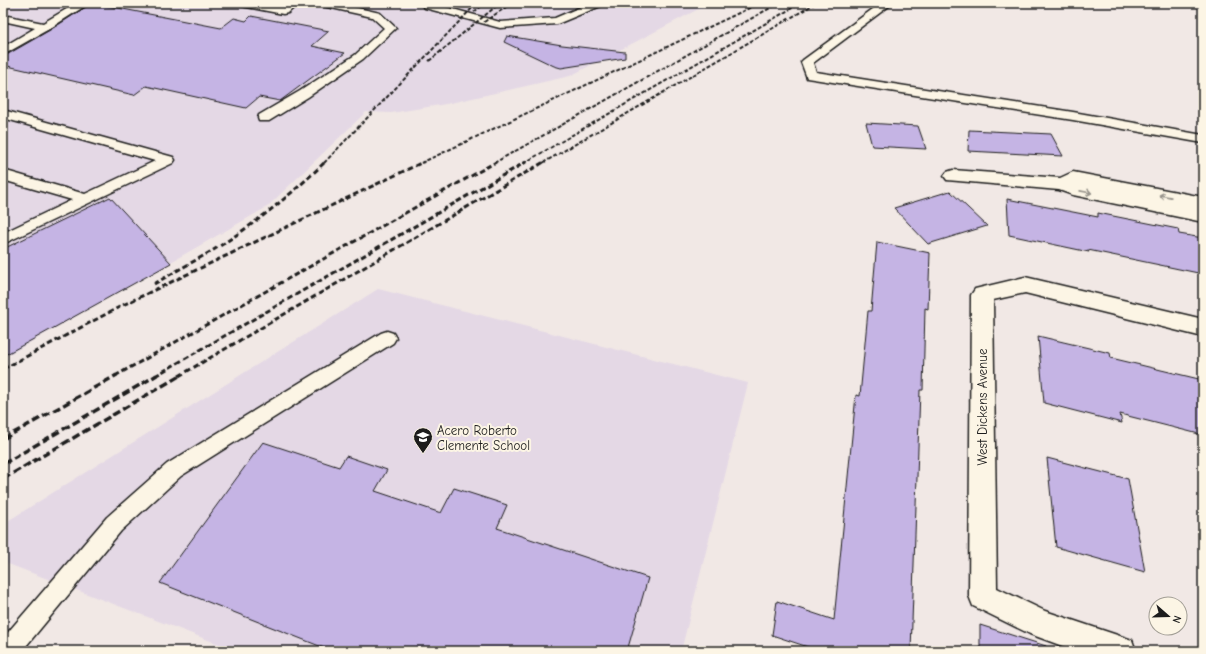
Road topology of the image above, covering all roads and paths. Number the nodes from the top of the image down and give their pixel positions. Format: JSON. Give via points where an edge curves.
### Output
{"nodes":[{"id":1,"x":65,"y":3,"type":"edge"},
{"id":2,"x":246,"y":3,"type":"edge"},
{"id":3,"x":322,"y":3,"type":"edge"},
{"id":4,"x":424,"y":3,"type":"edge"},
{"id":5,"x":598,"y":3,"type":"edge"},
{"id":6,"x":888,"y":3,"type":"edge"},
{"id":7,"x":288,"y":6,"type":"edge"},
{"id":8,"x":3,"y":18,"type":"edge"},
{"id":9,"x":45,"y":27,"type":"junction"},
{"id":10,"x":3,"y":52,"type":"edge"},
{"id":11,"x":3,"y":114,"type":"edge"},
{"id":12,"x":264,"y":118,"type":"dead end"},
{"id":13,"x":1203,"y":139,"type":"edge"},
{"id":14,"x":3,"y":175,"type":"edge"},
{"id":15,"x":953,"y":176,"type":"dead end"},
{"id":16,"x":1063,"y":184,"type":"junction"},
{"id":17,"x":86,"y":199,"type":"junction"},
{"id":18,"x":1203,"y":203,"type":"edge"},
{"id":19,"x":1203,"y":215,"type":"edge"},
{"id":20,"x":3,"y":239,"type":"edge"},
{"id":21,"x":1203,"y":328,"type":"edge"},
{"id":22,"x":386,"y":338,"type":"dead end"},
{"id":23,"x":5,"y":651,"type":"edge"},
{"id":24,"x":1121,"y":651,"type":"edge"}],
"edges":[{"from":1,"to":9,"type":"lane","via":[[80,6]]},
{"from":2,"to":7,"type":"street"},
{"from":3,"to":12,"type":"lane","via":[[376,15],[390,28],[359,57]]},
{"from":4,"to":5,"type":"lane","via":[[500,25],[557,21]]},
{"from":6,"to":13,"type":"lane","via":[[807,62],[811,74]]},
{"from":8,"to":9,"type":"lane"},
{"from":9,"to":10,"type":"lane"},
{"from":11,"to":17,"type":"lane","via":[[168,160]]},
{"from":14,"to":17,"type":"lane"},
{"from":15,"to":16,"type":"street"},
{"from":18,"to":16,"type":"street","one_way":true,"via":[[1073,178]]},
{"from":16,"to":19,"type":"street","one_way":true,"via":[[1073,189]]},
{"from":17,"to":20,"type":"lane"},
{"from":21,"to":24,"type":"street","name":"West Dickens Avenue","via":[[1025,285],[982,295],[983,596],[1040,624]]},
{"from":22,"to":23,"type":"lane","via":[[174,470],[114,524]]}]}
